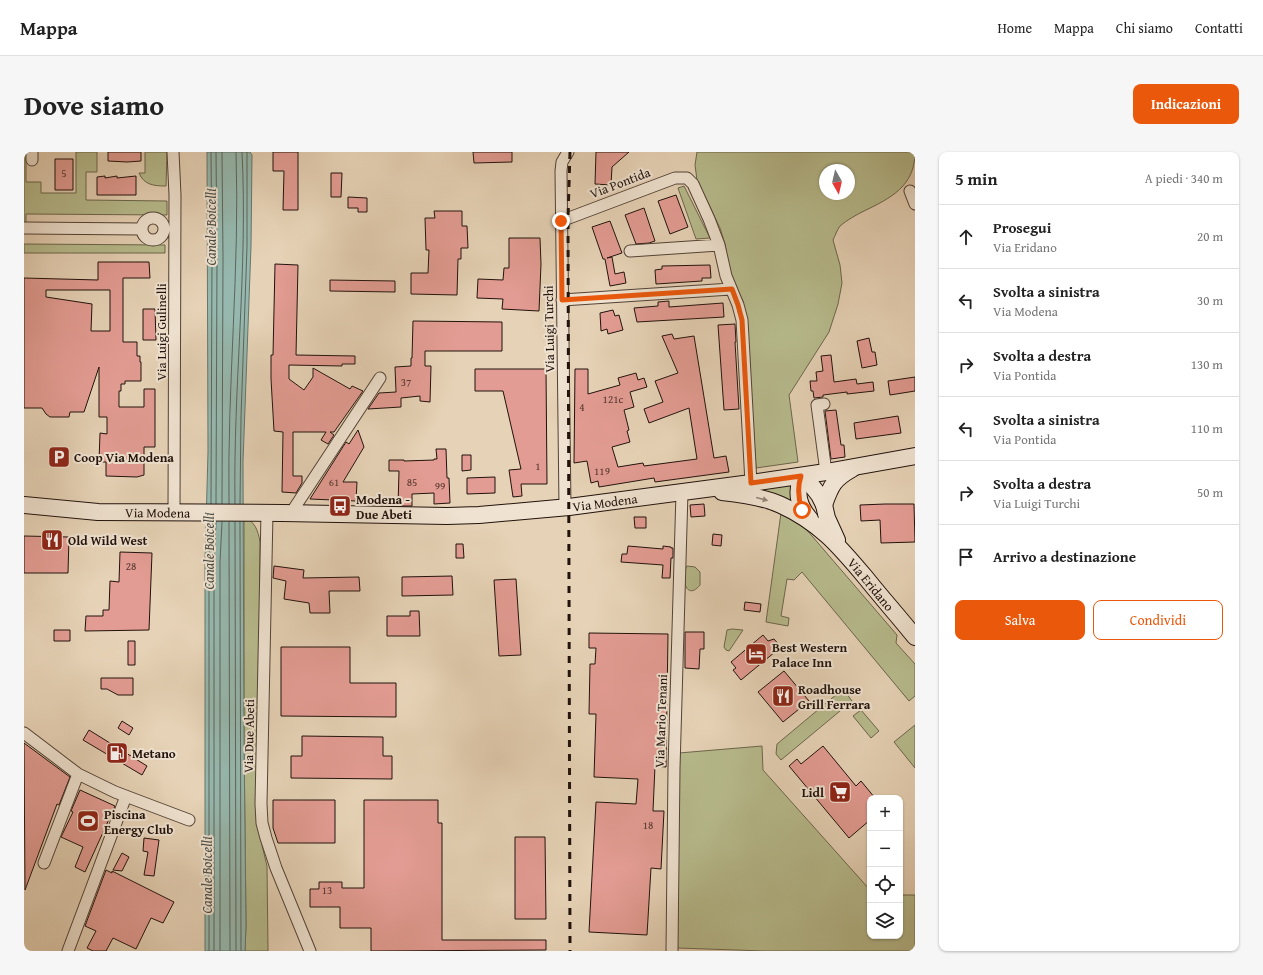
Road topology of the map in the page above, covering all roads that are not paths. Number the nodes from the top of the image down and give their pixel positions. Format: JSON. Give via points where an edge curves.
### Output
{"nodes":[{"id":1,"x":173,"y":152,"type":"edge"},
{"id":2,"x":568,"y":152,"type":"edge"},
{"id":3,"x":910,"y":191,"type":"dead end"},
{"id":4,"x":915,"y":204,"type":"edge"},
{"id":5,"x":561,"y":221,"type":"junction"},
{"id":6,"x":24,"y":228,"type":"edge"},
{"id":7,"x":142,"y":229,"type":"dead end"},
{"id":8,"x":719,"y":245,"type":"junction"},
{"id":9,"x":630,"y":251,"type":"dead end"},
{"id":10,"x":732,"y":289,"type":"junction"},
{"id":11,"x":562,"y":300,"type":"junction"},
{"id":12,"x":380,"y":378,"type":"dead end"},
{"id":13,"x":824,"y":404,"type":"dead end"},
{"id":14,"x":915,"y":456,"type":"edge"},
{"id":15,"x":855,"y":467,"type":"junction"},
{"id":16,"x":826,"y":472,"type":"junction"},
{"id":17,"x":801,"y":476,"type":"junction"},
{"id":18,"x":751,"y":483,"type":"junction"},
{"id":19,"x":689,"y":491,"type":"junction"},
{"id":20,"x":24,"y":505,"type":"edge"},
{"id":21,"x":824,"y":505,"type":"junction"},
{"id":22,"x":565,"y":507,"type":"junction"},
{"id":23,"x":174,"y":513,"type":"junction"},
{"id":24,"x":267,"y":513,"type":"junction"},
{"id":25,"x":291,"y":513,"type":"junction"},
{"id":26,"x":813,"y":523,"type":"junction"},
{"id":27,"x":842,"y":551,"type":"junction"},
{"id":28,"x":915,"y":637,"type":"edge"},
{"id":29,"x":24,"y":733,"type":"edge"},
{"id":30,"x":78,"y":774,"type":"junction"},
{"id":31,"x":126,"y":796,"type":"junction"},
{"id":32,"x":189,"y":820,"type":"dead end"},
{"id":33,"x":44,"y":863,"type":"dead end"},
{"id":34,"x":68,"y":951,"type":"edge"},
{"id":35,"x":310,"y":951,"type":"edge"},
{"id":36,"x":672,"y":951,"type":"edge"}],
"edges":[{"from":1,"to":23,"type":"street","name":"Via Luigi Gulinelli"},
{"from":2,"to":5,"type":"street","name":"Via Luigi Turchi","via":[[562,162],[561,171]]},
{"from":3,"to":4,"type":"street"},
{"from":5,"to":8,"type":"street","name":"Via Pontida","via":[[682,177],[693,184]]},
{"from":5,"to":11,"type":"street","name":"Via Luigi Turchi"},
{"from":6,"to":7,"type":"street"},
{"from":8,"to":9,"type":"street"},
{"from":8,"to":10,"type":"street","name":"Via Pontida","via":[[726,276]]},
{"from":10,"to":11,"type":"street"},
{"from":10,"to":18,"type":"street","name":"Via Pontida","via":[[742,320]]},
{"from":11,"to":22,"type":"street","name":"Via Luigi Turchi"},
{"from":12,"to":25,"type":"street"},
{"from":13,"to":16,"type":"street","via":[[817,405]]},
{"from":14,"to":15,"type":"main road","name":"Via Modena"},
{"from":15,"to":16,"type":"main road","name":"Via Modena"},
{"from":15,"to":21,"type":"main road","via":[[839,477],[830,488]]},
{"from":16,"to":17,"type":"main road","name":"Via Modena"},
{"from":17,"to":18,"type":"main road","name":"Via Modena"},
{"from":17,"to":21,"type":"main road","name":"Via Eridano","via":[[812,486]]},
{"from":17,"to":26,"type":"main road","name":"Via Eridano","via":[[798,499],[802,510]]},
{"from":18,"to":19,"type":"main road","name":"Via Modena"},
{"from":19,"to":22,"type":"main road","name":"Via Modena"},
{"from":19,"to":26,"type":"main road","name":"Via Eridano","one_way":true,"via":[[727,493],[768,501],[785,507]]},
{"from":19,"to":36,"type":"street","name":"Via Mario Tenani","via":[[674,768]]},
{"from":20,"to":23,"type":"main road","name":"Via Modena","via":[[98,512]]},
{"from":21,"to":27,"type":"main road","name":"Via Eridano"},
{"from":22,"to":25,"type":"main road","name":"Via Modena","via":[[447,516]]},
{"from":23,"to":24,"type":"main road","name":"Via Modena"},
{"from":24,"to":25,"type":"main road","name":"Via Modena"},
{"from":24,"to":35,"type":"street","name":"Via Due Abeti","via":[[262,823],[276,868]]},
{"from":26,"to":27,"type":"main road","name":"Via Eridano"},
{"from":27,"to":28,"type":"main road","name":"Via Eridano"},
{"from":29,"to":30,"type":"street"},
{"from":30,"to":31,"type":"street"},
{"from":30,"to":33,"type":"street"},
{"from":31,"to":32,"type":"street"},
{"from":31,"to":34,"type":"street"}]}
